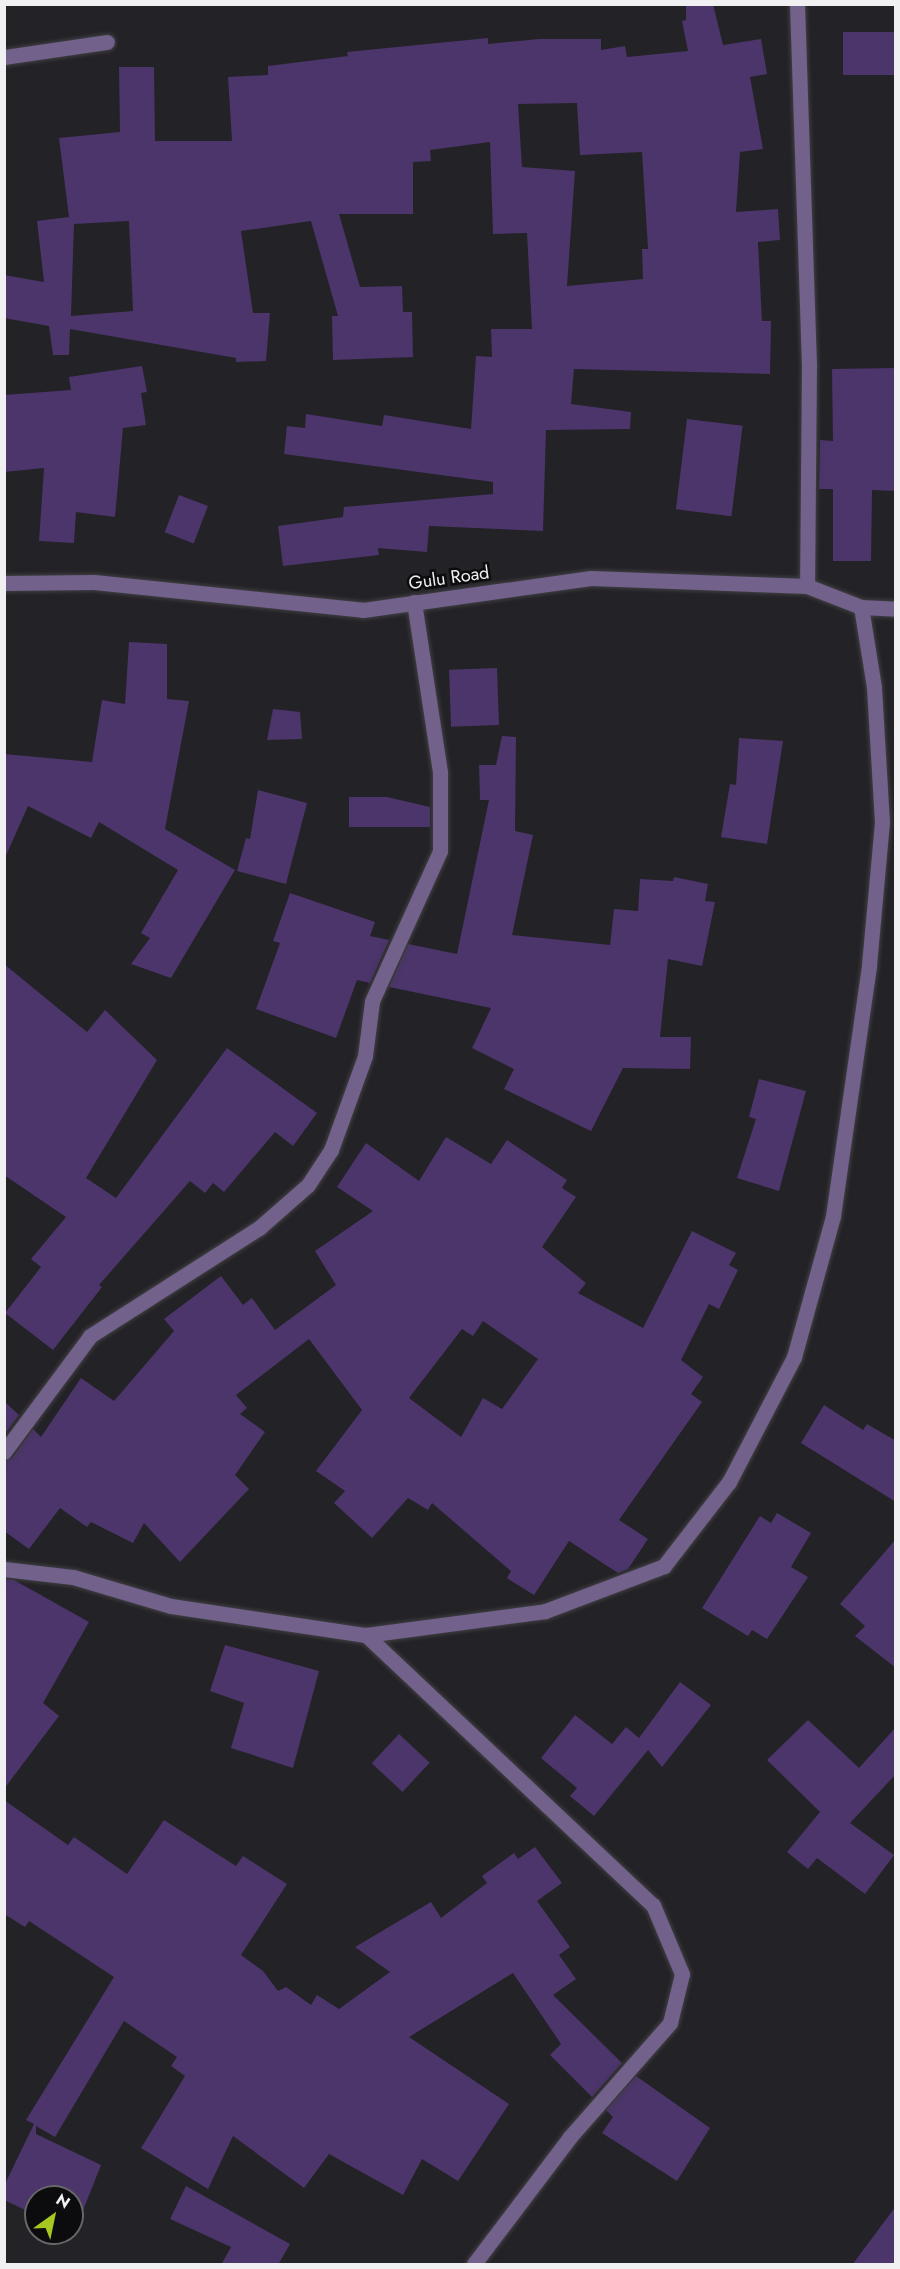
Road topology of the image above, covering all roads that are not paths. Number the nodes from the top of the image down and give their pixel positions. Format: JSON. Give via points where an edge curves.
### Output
{"nodes":[{"id":1,"x":797,"y":4,"type":"edge"},
{"id":2,"x":108,"y":42,"type":"dead end"},
{"id":3,"x":4,"y":57,"type":"edge"},
{"id":4,"x":4,"y":583,"type":"edge"},
{"id":5,"x":807,"y":586,"type":"junction"},
{"id":6,"x":414,"y":602,"type":"junction"},
{"id":7,"x":861,"y":607,"type":"junction"},
{"id":8,"x":896,"y":609,"type":"edge"},
{"id":9,"x":4,"y":1452,"type":"edge"},
{"id":10,"x":4,"y":1569,"type":"edge"},
{"id":11,"x":366,"y":1635,"type":"junction"},
{"id":12,"x":474,"y":2265,"type":"edge"}],
"edges":[{"from":1,"to":5,"type":"street","via":[[809,364]]},
{"from":2,"to":3,"type":"street"},
{"from":4,"to":6,"type":"street","name":"Gulu Road","via":[[94,582],[363,609]]},
{"from":5,"to":6,"type":"street","name":"Gulu Road","via":[[591,578]]},
{"from":5,"to":7,"type":"street","name":"Gulu Road"},
{"from":6,"to":9,"type":"street","via":[[440,772],[440,851],[372,1000],[365,1056],[330,1150],[308,1185],[259,1228],[90,1336]]},
{"from":7,"to":8,"type":"street","name":"Gulu Road"},
{"from":7,"to":11,"type":"street","via":[[874,687],[881,811],[869,965],[833,1216],[794,1357],[729,1482],[664,1566],[545,1611]]},
{"from":10,"to":11,"type":"street","via":[[73,1577],[171,1606]]},
{"from":11,"to":12,"type":"street","via":[[653,1905],[682,1974],[670,2023],[570,2138]]}]}
